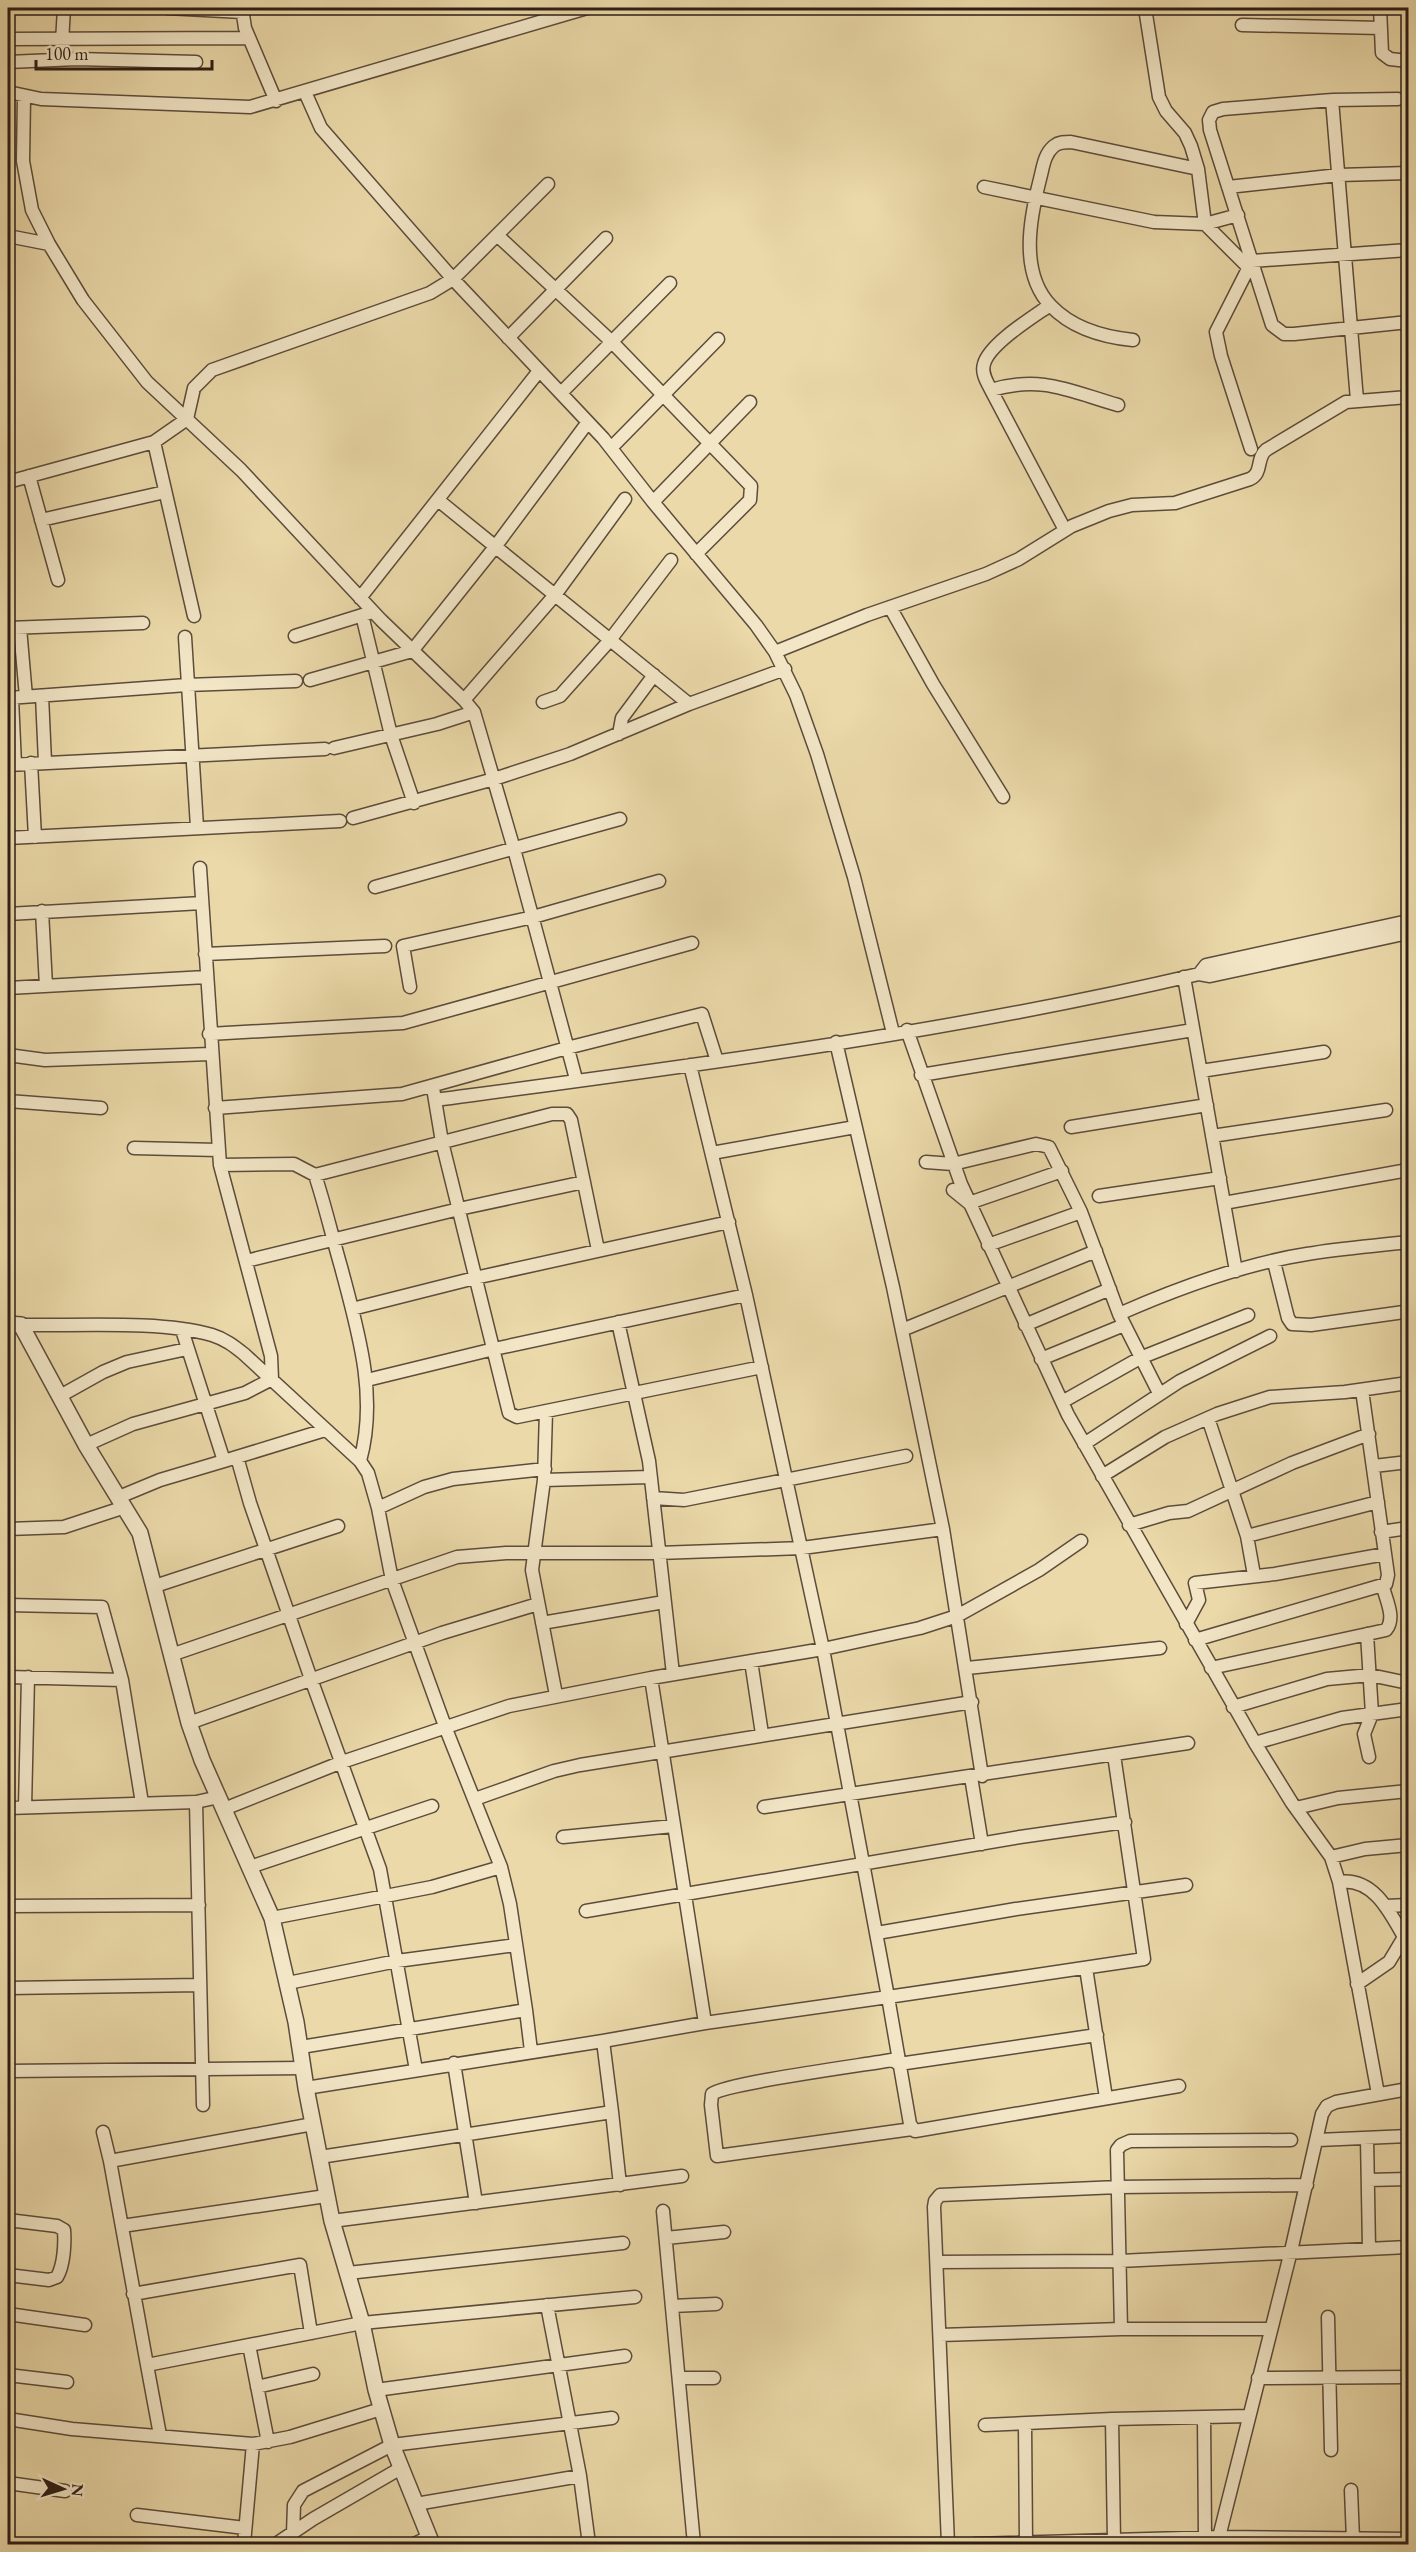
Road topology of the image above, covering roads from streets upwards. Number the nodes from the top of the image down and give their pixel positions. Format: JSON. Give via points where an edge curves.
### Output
{"nodes":[{"id":1,"x":64,"y":8,"type":"edge"},
{"id":2,"x":166,"y":8,"type":"edge"},
{"id":3,"x":587,"y":8,"type":"edge"},
{"id":4,"x":1145,"y":8,"type":"edge"},
{"id":5,"x":1380,"y":8,"type":"edge"},
{"id":6,"x":242,"y":10,"type":"edge"},
{"id":7,"x":1242,"y":25,"type":"dead end"},
{"id":8,"x":1381,"y":28,"type":"junction"},
{"id":9,"x":64,"y":37,"type":"junction"},
{"id":10,"x":249,"y":38,"type":"junction"},
{"id":11,"x":8,"y":39,"type":"edge"},
{"id":12,"x":61,"y":59,"type":"junction"},
{"id":13,"x":1408,"y":61,"type":"edge"},
{"id":14,"x":8,"y":62,"type":"edge"},
{"id":15,"x":196,"y":62,"type":"dead end"},
{"id":16,"x":8,"y":92,"type":"edge"},
{"id":17,"x":305,"y":92,"type":"junction"},
{"id":18,"x":24,"y":97,"type":"junction"},
{"id":19,"x":1398,"y":99,"type":"dead end"},
{"id":20,"x":1332,"y":100,"type":"junction"},
{"id":21,"x":276,"y":101,"type":"junction"},
{"id":22,"x":1198,"y":170,"type":"junction"},
{"id":23,"x":1408,"y":173,"type":"edge"},
{"id":24,"x":1339,"y":175,"type":"junction"},
{"id":25,"x":548,"y":184,"type":"dead end"},
{"id":26,"x":984,"y":187,"type":"dead end"},
{"id":27,"x":1228,"y":187,"type":"junction"},
{"id":28,"x":1035,"y":198,"type":"junction"},
{"id":29,"x":1238,"y":215,"type":"junction"},
{"id":30,"x":1205,"y":224,"type":"junction"},
{"id":31,"x":497,"y":235,"type":"junction"},
{"id":32,"x":8,"y":236,"type":"edge"},
{"id":33,"x":606,"y":238,"type":"dead end"},
{"id":34,"x":49,"y":244,"type":"junction"},
{"id":35,"x":1408,"y":250,"type":"edge"},
{"id":36,"x":1345,"y":255,"type":"junction"},
{"id":37,"x":1250,"y":264,"type":"junction"},
{"id":38,"x":453,"y":279,"type":"junction"},
{"id":39,"x":670,"y":283,"type":"dead end"},
{"id":40,"x":555,"y":289,"type":"junction"},
{"id":41,"x":1050,"y":305,"type":"junction"},
{"id":42,"x":1408,"y":322,"type":"edge"},
{"id":43,"x":1352,"y":329,"type":"junction"},
{"id":44,"x":508,"y":338,"type":"junction"},
{"id":45,"x":718,"y":339,"type":"dead end"},
{"id":46,"x":1133,"y":340,"type":"dead end"},
{"id":47,"x":612,"y":342,"type":"junction"},
{"id":48,"x":539,"y":371,"type":"junction"},
{"id":49,"x":991,"y":390,"type":"junction"},
{"id":50,"x":561,"y":393,"type":"junction"},
{"id":51,"x":662,"y":395,"type":"junction"},
{"id":52,"x":1408,"y":397,"type":"edge"},
{"id":53,"x":1357,"y":400,"type":"junction"},
{"id":54,"x":750,"y":402,"type":"dead end"},
{"id":55,"x":1118,"y":405,"type":"dead end"},
{"id":56,"x":187,"y":419,"type":"junction"},
{"id":57,"x":588,"y":422,"type":"junction"},
{"id":58,"x":154,"y":442,"type":"junction"},
{"id":59,"x":710,"y":444,"type":"junction"},
{"id":60,"x":611,"y":447,"type":"junction"},
{"id":61,"x":1251,"y":449,"type":"dead end"},
{"id":62,"x":29,"y":476,"type":"junction"},
{"id":63,"x":8,"y":483,"type":"edge"},
{"id":64,"x":165,"y":492,"type":"junction"},
{"id":65,"x":625,"y":499,"type":"dead end"},
{"id":66,"x":438,"y":500,"type":"junction"},
{"id":67,"x":653,"y":502,"type":"junction"},
{"id":68,"x":41,"y":519,"type":"junction"},
{"id":69,"x":1065,"y":530,"type":"junction"},
{"id":70,"x":495,"y":547,"type":"junction"},
{"id":71,"x":696,"y":555,"type":"junction"},
{"id":72,"x":671,"y":560,"type":"dead end"},
{"id":73,"x":58,"y":580,"type":"dead end"},
{"id":74,"x":555,"y":595,"type":"junction"},
{"id":75,"x":360,"y":598,"type":"junction"},
{"id":76,"x":890,"y":607,"type":"junction"},
{"id":77,"x":368,"y":613,"type":"junction"},
{"id":78,"x":194,"y":616,"type":"dead end"},
{"id":79,"x":143,"y":624,"type":"dead end"},
{"id":80,"x":8,"y":628,"type":"edge"},
{"id":81,"x":21,"y":628,"type":"junction"},
{"id":82,"x":295,"y":636,"type":"dead end"},
{"id":83,"x":184,"y":637,"type":"dead end"},
{"id":84,"x":610,"y":640,"type":"junction"},
{"id":85,"x":412,"y":651,"type":"junction"},
{"id":86,"x":775,"y":652,"type":"junction"},
{"id":87,"x":373,"y":662,"type":"junction"},
{"id":88,"x":785,"y":669,"type":"junction"},
{"id":89,"x":654,"y":675,"type":"junction"},
{"id":90,"x":310,"y":680,"type":"dead end"},
{"id":91,"x":296,"y":681,"type":"dead end"},
{"id":92,"x":187,"y":685,"type":"junction"},
{"id":93,"x":42,"y":696,"type":"junction"},
{"id":94,"x":26,"y":697,"type":"junction"},
{"id":95,"x":10,"y":698,"type":"edge"},
{"id":96,"x":464,"y":700,"type":"junction"},
{"id":97,"x":543,"y":702,"type":"dead end"},
{"id":98,"x":689,"y":704,"type":"junction"},
{"id":99,"x":474,"y":712,"type":"junction"},
{"id":100,"x":619,"y":734,"type":"junction"},
{"id":101,"x":391,"y":735,"type":"junction"},
{"id":102,"x":194,"y":754,"type":"junction"},
{"id":103,"x":45,"y":762,"type":"junction"},
{"id":104,"x":31,"y":763,"type":"junction"},
{"id":105,"x":11,"y":765,"type":"edge"},
{"id":106,"x":494,"y":779,"type":"junction"},
{"id":107,"x":1003,"y":797,"type":"dead end"},
{"id":108,"x":414,"y":802,"type":"junction"},
{"id":109,"x":353,"y":818,"type":"dead end"},
{"id":110,"x":620,"y":819,"type":"dead end"},
{"id":111,"x":340,"y":821,"type":"dead end"},
{"id":112,"x":197,"y":828,"type":"junction"},
{"id":113,"x":35,"y":837,"type":"junction"},
{"id":114,"x":8,"y":838,"type":"edge"},
{"id":115,"x":514,"y":849,"type":"junction"},
{"id":116,"x":200,"y":868,"type":"dead end"},
{"id":117,"x":659,"y":881,"type":"dead end"},
{"id":118,"x":375,"y":887,"type":"dead end"},
{"id":119,"x":202,"y":903,"type":"junction"},
{"id":120,"x":42,"y":911,"type":"junction"},
{"id":121,"x":8,"y":914,"type":"edge"},
{"id":122,"x":532,"y":917,"type":"junction"},
{"id":123,"x":1408,"y":921,"type":"edge"},
{"id":124,"x":1408,"y":933,"type":"edge"},
{"id":125,"x":692,"y":943,"type":"dead end"},
{"id":126,"x":385,"y":946,"type":"dead end"},
{"id":127,"x":206,"y":954,"type":"junction"},
{"id":128,"x":1199,"y":974,"type":"junction"},
{"id":129,"x":206,"y":977,"type":"junction"},
{"id":130,"x":1184,"y":977,"type":"junction"},
{"id":131,"x":551,"y":983,"type":"junction"},
{"id":132,"x":46,"y":986,"type":"junction"},
{"id":133,"x":410,"y":987,"type":"dead end"},
{"id":134,"x":8,"y":988,"type":"edge"},
{"id":135,"x":907,"y":1030,"type":"junction"},
{"id":136,"x":1193,"y":1030,"type":"junction"},
{"id":137,"x":893,"y":1033,"type":"junction"},
{"id":138,"x":209,"y":1034,"type":"junction"},
{"id":139,"x":836,"y":1042,"type":"junction"},
{"id":140,"x":567,"y":1048,"type":"junction"},
{"id":141,"x":1324,"y":1053,"type":"dead end"},
{"id":142,"x":210,"y":1054,"type":"junction"},
{"id":143,"x":8,"y":1055,"type":"edge"},
{"id":144,"x":717,"y":1061,"type":"junction"},
{"id":145,"x":690,"y":1065,"type":"junction"},
{"id":146,"x":1201,"y":1071,"type":"junction"},
{"id":147,"x":921,"y":1075,"type":"junction"},
{"id":148,"x":576,"y":1079,"type":"junction"},
{"id":149,"x":434,"y":1094,"type":"junction"},
{"id":150,"x":8,"y":1101,"type":"edge"},
{"id":151,"x":1207,"y":1105,"type":"junction"},
{"id":152,"x":101,"y":1108,"type":"dead end"},
{"id":153,"x":215,"y":1108,"type":"junction"},
{"id":154,"x":1386,"y":1110,"type":"dead end"},
{"id":155,"x":855,"y":1127,"type":"junction"},
{"id":156,"x":1071,"y":1127,"type":"dead end"},
{"id":157,"x":1212,"y":1136,"type":"junction"},
{"id":158,"x":442,"y":1142,"type":"junction"},
{"id":159,"x":134,"y":1148,"type":"dead end"},
{"id":160,"x":218,"y":1150,"type":"junction"},
{"id":161,"x":712,"y":1153,"type":"junction"},
{"id":162,"x":926,"y":1162,"type":"dead end"},
{"id":163,"x":953,"y":1164,"type":"junction"},
{"id":164,"x":220,"y":1165,"type":"junction"},
{"id":165,"x":1408,"y":1170,"type":"edge"},
{"id":166,"x":1062,"y":1171,"type":"junction"},
{"id":167,"x":315,"y":1175,"type":"junction"},
{"id":168,"x":1220,"y":1178,"type":"junction"},
{"id":169,"x":584,"y":1182,"type":"junction"},
{"id":170,"x":953,"y":1190,"type":"dead end"},
{"id":171,"x":1099,"y":1196,"type":"dead end"},
{"id":172,"x":969,"y":1203,"type":"junction"},
{"id":173,"x":1224,"y":1203,"type":"junction"},
{"id":174,"x":459,"y":1209,"type":"junction"},
{"id":175,"x":1081,"y":1212,"type":"junction"},
{"id":176,"x":729,"y":1222,"type":"junction"},
{"id":177,"x":333,"y":1240,"type":"junction"},
{"id":178,"x":1408,"y":1242,"type":"edge"},
{"id":179,"x":988,"y":1245,"type":"junction"},
{"id":180,"x":598,"y":1250,"type":"junction"},
{"id":181,"x":1096,"y":1251,"type":"junction"},
{"id":182,"x":246,"y":1261,"type":"junction"},
{"id":183,"x":1274,"y":1262,"type":"junction"},
{"id":184,"x":1236,"y":1271,"type":"junction"},
{"id":185,"x":476,"y":1278,"type":"junction"},
{"id":186,"x":1007,"y":1286,"type":"junction"},
{"id":187,"x":1110,"y":1289,"type":"junction"},
{"id":188,"x":746,"y":1295,"type":"junction"},
{"id":189,"x":352,"y":1309,"type":"junction"},
{"id":190,"x":1404,"y":1312,"type":"dead end"},
{"id":191,"x":1248,"y":1315,"type":"dead end"},
{"id":192,"x":1121,"y":1320,"type":"junction"},
{"id":193,"x":618,"y":1322,"type":"junction"},
{"id":194,"x":14,"y":1325,"type":"edge"},
{"id":195,"x":1025,"y":1325,"type":"junction"},
{"id":196,"x":182,"y":1330,"type":"junction"},
{"id":197,"x":902,"y":1330,"type":"junction"},
{"id":198,"x":1270,"y":1336,"type":"dead end"},
{"id":199,"x":187,"y":1349,"type":"junction"},
{"id":200,"x":494,"y":1349,"type":"junction"},
{"id":201,"x":1140,"y":1358,"type":"junction"},
{"id":202,"x":1041,"y":1359,"type":"junction"},
{"id":203,"x":762,"y":1367,"type":"junction"},
{"id":204,"x":272,"y":1379,"type":"junction"},
{"id":205,"x":367,"y":1380,"type":"junction"},
{"id":206,"x":1408,"y":1383,"type":"edge"},
{"id":207,"x":1362,"y":1390,"type":"junction"},
{"id":208,"x":634,"y":1393,"type":"junction"},
{"id":209,"x":1160,"y":1393,"type":"junction"},
{"id":210,"x":60,"y":1396,"type":"junction"},
{"id":211,"x":1062,"y":1402,"type":"junction"},
{"id":212,"x":204,"y":1404,"type":"junction"},
{"id":213,"x":546,"y":1411,"type":"junction"},
{"id":214,"x":1208,"y":1418,"type":"junction"},
{"id":215,"x":325,"y":1430,"type":"junction"},
{"id":216,"x":1369,"y":1434,"type":"junction"},
{"id":217,"x":86,"y":1444,"type":"junction"},
{"id":218,"x":1084,"y":1444,"type":"junction"},
{"id":219,"x":906,"y":1456,"type":"dead end"},
{"id":220,"x":237,"y":1457,"type":"junction"},
{"id":221,"x":224,"y":1461,"type":"junction"},
{"id":222,"x":360,"y":1461,"type":"junction"},
{"id":223,"x":1408,"y":1462,"type":"edge"},
{"id":224,"x":1374,"y":1466,"type":"junction"},
{"id":225,"x":544,"y":1475,"type":"junction"},
{"id":226,"x":1102,"y":1476,"type":"junction"},
{"id":227,"x":650,"y":1477,"type":"junction"},
{"id":228,"x":787,"y":1481,"type":"junction"},
{"id":229,"x":1233,"y":1490,"type":"junction"},
{"id":230,"x":653,"y":1498,"type":"junction"},
{"id":231,"x":122,"y":1502,"type":"junction"},
{"id":232,"x":1378,"y":1502,"type":"junction"},
{"id":233,"x":378,"y":1508,"type":"junction"},
{"id":234,"x":1129,"y":1525,"type":"junction"},
{"id":235,"x":338,"y":1526,"type":"dead end"},
{"id":236,"x":1408,"y":1528,"type":"edge"},
{"id":237,"x":8,"y":1529,"type":"edge"},
{"id":238,"x":943,"y":1529,"type":"junction"},
{"id":239,"x":1381,"y":1532,"type":"junction"},
{"id":240,"x":1247,"y":1536,"type":"junction"},
{"id":241,"x":1081,"y":1541,"type":"dead end"},
{"id":242,"x":802,"y":1548,"type":"junction"},
{"id":243,"x":266,"y":1549,"type":"junction"},
{"id":244,"x":658,"y":1553,"type":"junction"},
{"id":245,"x":532,"y":1554,"type":"junction"},
{"id":246,"x":1385,"y":1554,"type":"junction"},
{"id":247,"x":1254,"y":1575,"type":"junction"},
{"id":248,"x":392,"y":1580,"type":"junction"},
{"id":249,"x":155,"y":1586,"type":"junction"},
{"id":250,"x":1383,"y":1587,"type":"junction"},
{"id":251,"x":664,"y":1602,"type":"junction"},
{"id":252,"x":538,"y":1604,"type":"junction"},
{"id":253,"x":8,"y":1605,"type":"edge"},
{"id":254,"x":290,"y":1614,"type":"junction"},
{"id":255,"x":957,"y":1616,"type":"junction"},
{"id":256,"x":542,"y":1623,"type":"junction"},
{"id":257,"x":1186,"y":1624,"type":"junction"},
{"id":258,"x":1367,"y":1634,"type":"junction"},
{"id":259,"x":1195,"y":1640,"type":"junction"},
{"id":260,"x":414,"y":1643,"type":"junction"},
{"id":261,"x":1160,"y":1648,"type":"dead end"},
{"id":262,"x":824,"y":1650,"type":"junction"},
{"id":263,"x":171,"y":1655,"type":"junction"},
{"id":264,"x":751,"y":1661,"type":"junction"},
{"id":265,"x":967,"y":1668,"type":"junction"},
{"id":266,"x":1211,"y":1668,"type":"junction"},
{"id":267,"x":673,"y":1674,"type":"junction"},
{"id":268,"x":1370,"y":1674,"type":"junction"},
{"id":269,"x":8,"y":1677,"type":"edge"},
{"id":270,"x":28,"y":1677,"type":"junction"},
{"id":271,"x":651,"y":1678,"type":"junction"},
{"id":272,"x":311,"y":1679,"type":"junction"},
{"id":273,"x":122,"y":1680,"type":"junction"},
{"id":274,"x":1408,"y":1683,"type":"edge"},
{"id":275,"x":556,"y":1695,"type":"junction"},
{"id":276,"x":972,"y":1702,"type":"junction"},
{"id":277,"x":1233,"y":1707,"type":"junction"},
{"id":278,"x":1408,"y":1709,"type":"edge"},
{"id":279,"x":1372,"y":1714,"type":"junction"},
{"id":280,"x":189,"y":1723,"type":"junction"},
{"id":281,"x":838,"y":1723,"type":"junction"},
{"id":282,"x":446,"y":1729,"type":"junction"},
{"id":283,"x":762,"y":1734,"type":"junction"},
{"id":284,"x":1188,"y":1743,"type":"dead end"},
{"id":285,"x":1255,"y":1743,"type":"junction"},
{"id":286,"x":663,"y":1752,"type":"junction"},
{"id":287,"x":1114,"y":1755,"type":"junction"},
{"id":288,"x":1369,"y":1756,"type":"dead end"},
{"id":289,"x":342,"y":1762,"type":"junction"},
{"id":290,"x":976,"y":1777,"type":"junction"},
{"id":291,"x":1408,"y":1791,"type":"edge"},
{"id":292,"x":851,"y":1793,"type":"junction"},
{"id":293,"x":475,"y":1799,"type":"junction"},
{"id":294,"x":196,"y":1802,"type":"junction"},
{"id":295,"x":142,"y":1803,"type":"junction"},
{"id":296,"x":221,"y":1803,"type":"junction"},
{"id":297,"x":432,"y":1806,"type":"dead end"},
{"id":298,"x":25,"y":1807,"type":"junction"},
{"id":299,"x":764,"y":1807,"type":"dead end"},
{"id":300,"x":8,"y":1808,"type":"edge"},
{"id":301,"x":1296,"y":1808,"type":"junction"},
{"id":302,"x":1125,"y":1822,"type":"junction"},
{"id":303,"x":673,"y":1826,"type":"junction"},
{"id":304,"x":366,"y":1829,"type":"junction"},
{"id":305,"x":563,"y":1837,"type":"dead end"},
{"id":306,"x":981,"y":1844,"type":"junction"},
{"id":307,"x":1408,"y":1845,"type":"edge"},
{"id":308,"x":1331,"y":1857,"type":"junction"},
{"id":309,"x":864,"y":1865,"type":"junction"},
{"id":310,"x":250,"y":1867,"type":"junction"},
{"id":311,"x":501,"y":1867,"type":"junction"},
{"id":312,"x":1340,"y":1882,"type":"junction"},
{"id":313,"x":1186,"y":1885,"type":"dead end"},
{"id":314,"x":1136,"y":1892,"type":"junction"},
{"id":315,"x":686,"y":1895,"type":"junction"},
{"id":316,"x":387,"y":1896,"type":"junction"},
{"id":317,"x":199,"y":1905,"type":"junction"},
{"id":318,"x":1408,"y":1905,"type":"edge"},
{"id":319,"x":8,"y":1906,"type":"edge"},
{"id":320,"x":1386,"y":1906,"type":"junction"},
{"id":321,"x":586,"y":1911,"type":"dead end"},
{"id":322,"x":272,"y":1918,"type":"junction"},
{"id":323,"x":877,"y":1933,"type":"junction"},
{"id":324,"x":1406,"y":1940,"type":"edge"},
{"id":325,"x":516,"y":1945,"type":"junction"},
{"id":326,"x":397,"y":1961,"type":"junction"},
{"id":327,"x":1086,"y":1968,"type":"junction"},
{"id":328,"x":288,"y":1983,"type":"junction"},
{"id":329,"x":1357,"y":1984,"type":"junction"},
{"id":330,"x":200,"y":1985,"type":"junction"},
{"id":331,"x":8,"y":1988,"type":"edge"},
{"id":332,"x":888,"y":1997,"type":"junction"},
{"id":333,"x":526,"y":2010,"type":"junction"},
{"id":334,"x":705,"y":2023,"type":"junction"},
{"id":335,"x":409,"y":2028,"type":"junction"},
{"id":336,"x":1097,"y":2035,"type":"junction"},
{"id":337,"x":603,"y":2041,"type":"junction"},
{"id":338,"x":301,"y":2047,"type":"junction"},
{"id":339,"x":531,"y":2051,"type":"junction"},
{"id":340,"x":454,"y":2064,"type":"junction"},
{"id":341,"x":899,"y":2064,"type":"junction"},
{"id":342,"x":202,"y":2068,"type":"junction"},
{"id":343,"x":303,"y":2068,"type":"junction"},
{"id":344,"x":416,"y":2070,"type":"junction"},
{"id":345,"x":8,"y":2071,"type":"edge"},
{"id":346,"x":1179,"y":2086,"type":"dead end"},
{"id":347,"x":306,"y":2088,"type":"junction"},
{"id":348,"x":1408,"y":2088,"type":"edge"},
{"id":349,"x":1378,"y":2094,"type":"junction"},
{"id":350,"x":1106,"y":2098,"type":"junction"},
{"id":351,"x":203,"y":2105,"type":"dead end"},
{"id":352,"x":612,"y":2112,"type":"junction"},
{"id":353,"x":313,"y":2124,"type":"junction"},
{"id":354,"x":912,"y":2128,"type":"junction"},
{"id":355,"x":103,"y":2132,"type":"dead end"},
{"id":356,"x":466,"y":2134,"type":"junction"},
{"id":357,"x":1408,"y":2136,"type":"edge"},
{"id":358,"x":1367,"y":2138,"type":"junction"},
{"id":359,"x":1291,"y":2140,"type":"dead end"},
{"id":360,"x":1318,"y":2140,"type":"junction"},
{"id":361,"x":320,"y":2157,"type":"junction"},
{"id":362,"x":110,"y":2161,"type":"junction"},
{"id":363,"x":682,"y":2176,"type":"dead end"},
{"id":364,"x":1408,"y":2178,"type":"edge"},
{"id":365,"x":1368,"y":2180,"type":"junction"},
{"id":366,"x":620,"y":2185,"type":"junction"},
{"id":367,"x":1307,"y":2185,"type":"junction"},
{"id":368,"x":1118,"y":2187,"type":"junction"},
{"id":369,"x":326,"y":2196,"type":"junction"},
{"id":370,"x":476,"y":2203,"type":"junction"},
{"id":371,"x":663,"y":2211,"type":"dead end"},
{"id":372,"x":8,"y":2220,"type":"edge"},
{"id":373,"x":332,"y":2221,"type":"junction"},
{"id":374,"x":122,"y":2226,"type":"junction"},
{"id":375,"x":724,"y":2232,"type":"dead end"},
{"id":376,"x":666,"y":2238,"type":"junction"},
{"id":377,"x":622,"y":2242,"type":"dead end"},
{"id":378,"x":1408,"y":2247,"type":"edge"},
{"id":379,"x":1369,"y":2248,"type":"junction"},
{"id":380,"x":1291,"y":2251,"type":"junction"},
{"id":381,"x":1120,"y":2261,"type":"junction"},
{"id":382,"x":938,"y":2262,"type":"junction"},
{"id":383,"x":348,"y":2273,"type":"junction"},
{"id":384,"x":8,"y":2275,"type":"edge"},
{"id":385,"x":133,"y":2294,"type":"junction"},
{"id":386,"x":635,"y":2297,"type":"dead end"},
{"id":387,"x":547,"y":2304,"type":"junction"},
{"id":388,"x":716,"y":2304,"type":"dead end"},
{"id":389,"x":672,"y":2306,"type":"junction"},
{"id":390,"x":8,"y":2314,"type":"edge"},
{"id":391,"x":1328,"y":2317,"type":"dead end"},
{"id":392,"x":362,"y":2323,"type":"junction"},
{"id":393,"x":85,"y":2325,"type":"dead end"},
{"id":394,"x":1121,"y":2329,"type":"junction"},
{"id":395,"x":1270,"y":2329,"type":"junction"},
{"id":396,"x":311,"y":2333,"type":"junction"},
{"id":397,"x":940,"y":2335,"type":"junction"},
{"id":398,"x":249,"y":2345,"type":"junction"},
{"id":399,"x":625,"y":2356,"type":"dead end"},
{"id":400,"x":147,"y":2364,"type":"junction"},
{"id":401,"x":559,"y":2366,"type":"junction"},
{"id":402,"x":313,"y":2374,"type":"dead end"},
{"id":403,"x":8,"y":2375,"type":"edge"},
{"id":404,"x":679,"y":2378,"type":"junction"},
{"id":405,"x":1258,"y":2378,"type":"junction"},
{"id":406,"x":1329,"y":2378,"type":"junction"},
{"id":407,"x":1408,"y":2378,"type":"edge"},
{"id":408,"x":714,"y":2379,"type":"dead end"},
{"id":409,"x":67,"y":2382,"type":"dead end"},
{"id":410,"x":257,"y":2387,"type":"junction"},
{"id":411,"x":376,"y":2390,"type":"junction"},
{"id":412,"x":381,"y":2409,"type":"junction"},
{"id":413,"x":1249,"y":2416,"type":"junction"},
{"id":414,"x":1204,"y":2417,"type":"junction"},
{"id":415,"x":612,"y":2418,"type":"dead end"},
{"id":416,"x":8,"y":2419,"type":"edge"},
{"id":417,"x":1112,"y":2419,"type":"junction"},
{"id":418,"x":570,"y":2423,"type":"junction"},
{"id":419,"x":1025,"y":2424,"type":"junction"},
{"id":420,"x":985,"y":2426,"type":"dead end"},
{"id":421,"x":160,"y":2435,"type":"junction"},
{"id":422,"x":268,"y":2442,"type":"junction"},
{"id":423,"x":254,"y":2444,"type":"junction"},
{"id":424,"x":392,"y":2445,"type":"junction"},
{"id":425,"x":1331,"y":2450,"type":"dead end"},
{"id":426,"x":401,"y":2468,"type":"junction"},
{"id":427,"x":580,"y":2476,"type":"junction"},
{"id":428,"x":8,"y":2483,"type":"edge"},
{"id":429,"x":1351,"y":2490,"type":"dead end"},
{"id":430,"x":65,"y":2491,"type":"dead end"},
{"id":431,"x":416,"y":2504,"type":"junction"},
{"id":432,"x":137,"y":2515,"type":"dead end"},
{"id":433,"x":245,"y":2528,"type":"junction"},
{"id":434,"x":293,"y":2533,"type":"junction"},
{"id":435,"x":1205,"y":2537,"type":"junction"},
{"id":436,"x":1353,"y":2538,"type":"junction"},
{"id":437,"x":1408,"y":2539,"type":"edge"},
{"id":438,"x":430,"y":2540,"type":"edge"},
{"id":439,"x":1114,"y":2541,"type":"junction"},
{"id":440,"x":1220,"y":2541,"type":"edge"},
{"id":441,"x":1026,"y":2543,"type":"edge"},
{"id":442,"x":8,"y":2544,"type":"edge"},
{"id":443,"x":14,"y":2544,"type":"edge"},
{"id":444,"x":244,"y":2544,"type":"edge"},
{"id":445,"x":276,"y":2544,"type":"edge"},
{"id":446,"x":414,"y":2544,"type":"edge"},
{"id":447,"x":589,"y":2544,"type":"edge"},
{"id":448,"x":694,"y":2544,"type":"edge"},
{"id":449,"x":948,"y":2544,"type":"edge"},
{"id":450,"x":974,"y":2544,"type":"edge"},
{"id":451,"x":1071,"y":2544,"type":"edge"}],
"edges":[{"from":1,"to":9,"type":"street"},
{"from":2,"to":6,"type":"street"},
{"from":3,"to":17,"type":"street"},
{"from":4,"to":22,"type":"street","via":[[1159,97],[1185,133]]},
{"from":5,"to":8,"type":"street"},
{"from":6,"to":10,"type":"street"},
{"from":7,"to":8,"type":"street"},
{"from":8,"to":13,"type":"street","via":[[1382,53],[1390,59]]},
{"from":9,"to":10,"type":"street"},
{"from":9,"to":11,"type":"street"},
{"from":9,"to":12,"type":"street"},
{"from":10,"to":21,"type":"street"},
{"from":12,"to":14,"type":"street"},
{"from":12,"to":15,"type":"street"},
{"from":16,"to":18,"type":"street"},
{"from":17,"to":21,"type":"street"},
{"from":17,"to":38,"type":"street","via":[[321,128]]},
{"from":18,"to":21,"type":"street","via":[[223,109],[250,108]]},
{"from":18,"to":34,"type":"street","via":[[22,129],[27,186],[32,210]]},
{"from":19,"to":20,"type":"street"},
{"from":20,"to":24,"type":"street"},
{"from":20,"to":27,"type":"street","via":[[1213,112],[1210,130]]},
{"from":22,"to":28,"type":"street","via":[[1093,145],[1060,142],[1046,155]]},
{"from":22,"to":30,"type":"street"},
{"from":23,"to":24,"type":"street"},
{"from":24,"to":27,"type":"street"},
{"from":24,"to":36,"type":"street"},
{"from":25,"to":31,"type":"street"},
{"from":26,"to":28,"type":"street"},
{"from":27,"to":29,"type":"street"},
{"from":28,"to":30,"type":"street","via":[[1154,222]]},
{"from":28,"to":41,"type":"street","via":[[1029,242],[1038,287]]},
{"from":29,"to":30,"type":"street"},
{"from":29,"to":37,"type":"street"},
{"from":30,"to":37,"type":"street"},
{"from":31,"to":38,"type":"street"},
{"from":31,"to":40,"type":"street"},
{"from":32,"to":34,"type":"street"},
{"from":33,"to":40,"type":"street"},
{"from":34,"to":56,"type":"street","via":[[83,300],[116,343],[147,382]]},
{"from":35,"to":36,"type":"street"},
{"from":36,"to":37,"type":"street"},
{"from":36,"to":43,"type":"street"},
{"from":37,"to":43,"type":"street","via":[[1277,331],[1294,334]]},
{"from":37,"to":61,"type":"street","via":[[1216,332]]},
{"from":38,"to":44,"type":"street"},
{"from":38,"to":56,"type":"street","via":[[408,303],[212,370],[194,388]]},
{"from":39,"to":47,"type":"street"},
{"from":40,"to":44,"type":"street"},
{"from":40,"to":47,"type":"street"},
{"from":41,"to":46,"type":"street","via":[[1084,329],[1105,337]]},
{"from":41,"to":49,"type":"street","via":[[987,356],[984,375]]},
{"from":42,"to":43,"type":"street"},
{"from":43,"to":53,"type":"street"},
{"from":44,"to":48,"type":"street"},
{"from":45,"to":51,"type":"street"},
{"from":47,"to":50,"type":"street"},
{"from":47,"to":51,"type":"street"},
{"from":48,"to":50,"type":"street"},
{"from":48,"to":66,"type":"street"},
{"from":49,"to":55,"type":"street","via":[[1015,383],[1044,383]]},
{"from":49,"to":69,"type":"street"},
{"from":50,"to":57,"type":"street"},
{"from":51,"to":59,"type":"street"},
{"from":51,"to":60,"type":"street"},
{"from":52,"to":53,"type":"street"},
{"from":53,"to":69,"type":"street","via":[[1338,405],[1266,450],[1257,473],[1250,479],[1175,503],[1109,511]]},
{"from":54,"to":59,"type":"street"},
{"from":56,"to":58,"type":"street"},
{"from":56,"to":75,"type":"street","via":[[241,470]]},
{"from":57,"to":60,"type":"street"},
{"from":57,"to":70,"type":"street"},
{"from":58,"to":62,"type":"street"},
{"from":58,"to":64,"type":"street"},
{"from":59,"to":67,"type":"street"},
{"from":59,"to":71,"type":"street","via":[[745,478],[752,493],[750,500]]},
{"from":60,"to":67,"type":"street"},
{"from":62,"to":63,"type":"street"},
{"from":62,"to":68,"type":"street"},
{"from":64,"to":68,"type":"street"},
{"from":64,"to":78,"type":"street"},
{"from":65,"to":74,"type":"street"},
{"from":66,"to":70,"type":"street"},
{"from":66,"to":75,"type":"street"},
{"from":67,"to":71,"type":"street"},
{"from":68,"to":73,"type":"street"},
{"from":69,"to":76,"type":"street","via":[[986,574]]},
{"from":70,"to":74,"type":"street"},
{"from":70,"to":85,"type":"street"},
{"from":71,"to":86,"type":"street"},
{"from":72,"to":84,"type":"street"},
{"from":74,"to":84,"type":"street"},
{"from":74,"to":96,"type":"street"},
{"from":75,"to":77,"type":"street"},
{"from":76,"to":86,"type":"street"},
{"from":76,"to":107,"type":"street"},
{"from":77,"to":82,"type":"street"},
{"from":77,"to":85,"type":"street"},
{"from":77,"to":87,"type":"street"},
{"from":79,"to":81,"type":"street"},
{"from":80,"to":81,"type":"street"},
{"from":81,"to":94,"type":"street"},
{"from":83,"to":92,"type":"street"},
{"from":84,"to":89,"type":"street"},
{"from":84,"to":97,"type":"street","via":[[560,696]]},
{"from":85,"to":87,"type":"street"},
{"from":85,"to":96,"type":"street"},
{"from":86,"to":88,"type":"street"},
{"from":87,"to":90,"type":"street"},
{"from":87,"to":101,"type":"street"},
{"from":88,"to":98,"type":"street"},
{"from":88,"to":137,"type":"street","via":[[817,754],[854,877]]},
{"from":89,"to":98,"type":"street"},
{"from":89,"to":100,"type":"street","via":[[622,718]]},
{"from":91,"to":92,"type":"street"},
{"from":92,"to":93,"type":"street"},
{"from":92,"to":102,"type":"street"},
{"from":93,"to":94,"type":"street"},
{"from":93,"to":103,"type":"street"},
{"from":94,"to":95,"type":"street"},
{"from":95,"to":105,"type":"street"},
{"from":96,"to":99,"type":"street"},
{"from":98,"to":100,"type":"street"},
{"from":99,"to":101,"type":"street"},
{"from":99,"to":106,"type":"street"},
{"from":100,"to":106,"type":"street"},
{"from":101,"to":102,"type":"street","via":[[330,748]]},
{"from":101,"to":108,"type":"street"},
{"from":102,"to":103,"type":"street"},
{"from":102,"to":112,"type":"street"},
{"from":103,"to":104,"type":"street"},
{"from":104,"to":105,"type":"street"},
{"from":104,"to":113,"type":"street"},
{"from":106,"to":108,"type":"street"},
{"from":106,"to":115,"type":"street"},
{"from":108,"to":109,"type":"street"},
{"from":110,"to":115,"type":"street"},
{"from":111,"to":112,"type":"street"},
{"from":112,"to":113,"type":"street"},
{"from":113,"to":114,"type":"street"},
{"from":115,"to":118,"type":"street"},
{"from":115,"to":122,"type":"street"},
{"from":116,"to":119,"type":"street"},
{"from":117,"to":122,"type":"street"},
{"from":119,"to":120,"type":"street"},
{"from":119,"to":127,"type":"street"},
{"from":120,"to":121,"type":"street"},
{"from":120,"to":132,"type":"street"},
{"from":122,"to":131,"type":"street"},
{"from":122,"to":133,"type":"street","via":[[403,946]]},
{"from":123,"to":128,"type":"street","via":[[1206,965]]},
{"from":124,"to":128,"type":"street","via":[[1210,976]]},
{"from":125,"to":131,"type":"street"},
{"from":126,"to":127,"type":"street"},
{"from":127,"to":129,"type":"street"},
{"from":128,"to":130,"type":"street"},
{"from":129,"to":132,"type":"street"},
{"from":129,"to":138,"type":"street"},
{"from":130,"to":135,"type":"street","via":[[1072,1003]]},
{"from":130,"to":136,"type":"street"},
{"from":131,"to":138,"type":"street","via":[[403,1023]]},
{"from":131,"to":140,"type":"street"},
{"from":132,"to":134,"type":"street"},
{"from":135,"to":137,"type":"street"},
{"from":135,"to":147,"type":"street"},
{"from":136,"to":146,"type":"street"},
{"from":136,"to":147,"type":"street"},
{"from":137,"to":139,"type":"street"},
{"from":138,"to":142,"type":"street"},
{"from":139,"to":144,"type":"street"},
{"from":139,"to":155,"type":"street"},
{"from":140,"to":144,"type":"street","via":[[702,1014]]},
{"from":140,"to":148,"type":"street"},
{"from":140,"to":149,"type":"street"},
{"from":141,"to":146,"type":"street"},
{"from":142,"to":143,"type":"street","via":[[45,1060]]},
{"from":142,"to":153,"type":"street"},
{"from":144,"to":145,"type":"street"},
{"from":145,"to":148,"type":"street"},
{"from":145,"to":161,"type":"street"},
{"from":146,"to":151,"type":"street"},
{"from":147,"to":163,"type":"street"},
{"from":148,"to":149,"type":"street"},
{"from":149,"to":153,"type":"street"},
{"from":149,"to":158,"type":"street"},
{"from":150,"to":152,"type":"street"},
{"from":151,"to":156,"type":"street"},
{"from":151,"to":157,"type":"street"},
{"from":153,"to":160,"type":"street"},
{"from":154,"to":157,"type":"street"},
{"from":155,"to":161,"type":"street"},
{"from":155,"to":197,"type":"street"},
{"from":157,"to":168,"type":"street"},
{"from":158,"to":167,"type":"street"},
{"from":158,"to":169,"type":"street","via":[[552,1114],[567,1114]]},
{"from":158,"to":174,"type":"street"},
{"from":159,"to":160,"type":"street"},
{"from":160,"to":164,"type":"street"},
{"from":161,"to":176,"type":"street"},
{"from":162,"to":163,"type":"street"},
{"from":163,"to":166,"type":"street","via":[[1042,1144],[1048,1147]]},
{"from":163,"to":172,"type":"street"},
{"from":164,"to":167,"type":"street","via":[[285,1163],[305,1167]]},
{"from":164,"to":182,"type":"street"},
{"from":165,"to":173,"type":"street"},
{"from":166,"to":172,"type":"street"},
{"from":166,"to":175,"type":"street"},
{"from":167,"to":177,"type":"street"},
{"from":168,"to":171,"type":"street"},
{"from":168,"to":173,"type":"street"},
{"from":169,"to":174,"type":"street"},
{"from":169,"to":180,"type":"street"},
{"from":170,"to":172,"type":"street"},
{"from":172,"to":179,"type":"street"},
{"from":173,"to":184,"type":"street"},
{"from":174,"to":177,"type":"street"},
{"from":174,"to":185,"type":"street"},
{"from":175,"to":179,"type":"street"},
{"from":175,"to":181,"type":"street"},
{"from":176,"to":180,"type":"street"},
{"from":176,"to":188,"type":"street"},
{"from":177,"to":182,"type":"street"},
{"from":177,"to":189,"type":"street"},
{"from":178,"to":183,"type":"street","via":[[1305,1254]]},
{"from":179,"to":186,"type":"street"},
{"from":180,"to":185,"type":"street"},
{"from":181,"to":186,"type":"street"},
{"from":181,"to":187,"type":"street"},
{"from":182,"to":204,"type":"street","via":[[271,1356]]},
{"from":183,"to":184,"type":"street"},
{"from":183,"to":190,"type":"street","via":[[1292,1324],[1311,1325]]},
{"from":184,"to":192,"type":"street","via":[[1167,1293]]},
{"from":185,"to":189,"type":"street"},
{"from":185,"to":200,"type":"street"},
{"from":186,"to":195,"type":"street"},
{"from":186,"to":197,"type":"street"},
{"from":187,"to":192,"type":"street"},
{"from":187,"to":195,"type":"street"},
{"from":188,"to":193,"type":"street"},
{"from":188,"to":203,"type":"street"},
{"from":189,"to":205,"type":"street"},
{"from":191,"to":201,"type":"street"},
{"from":192,"to":201,"type":"street"},
{"from":192,"to":202,"type":"street"},
{"from":193,"to":200,"type":"street"},
{"from":193,"to":208,"type":"street"},
{"from":194,"to":196,"type":"street"},
{"from":194,"to":210,"type":"street"},
{"from":195,"to":202,"type":"street"},
{"from":196,"to":199,"type":"street"},
{"from":196,"to":204,"type":"street","via":[[229,1342]]},
{"from":197,"to":238,"type":"street"},
{"from":198,"to":209,"type":"street"},
{"from":199,"to":210,"type":"street","via":[[127,1362]]},
{"from":199,"to":212,"type":"street"},
{"from":200,"to":205,"type":"street"},
{"from":200,"to":213,"type":"street","via":[[509,1413],[517,1417]]},
{"from":201,"to":209,"type":"street"},
{"from":201,"to":211,"type":"street"},
{"from":202,"to":211,"type":"street"},
{"from":203,"to":208,"type":"street"},
{"from":203,"to":228,"type":"street"},
{"from":204,"to":212,"type":"street","via":[[245,1393]]},
{"from":204,"to":215,"type":"street"},
{"from":205,"to":222,"type":"street","via":[[367,1434]]},
{"from":206,"to":207,"type":"street"},
{"from":207,"to":214,"type":"street","via":[[1269,1397]]},
{"from":207,"to":216,"type":"street"},
{"from":208,"to":213,"type":"street"},
{"from":208,"to":227,"type":"street"},
{"from":209,"to":218,"type":"street"},
{"from":210,"to":217,"type":"street"},
{"from":211,"to":218,"type":"street"},
{"from":212,"to":217,"type":"street","via":[[133,1424]]},
{"from":212,"to":221,"type":"street"},
{"from":213,"to":225,"type":"street"},
{"from":214,"to":226,"type":"street","via":[[1165,1437]]},
{"from":214,"to":229,"type":"street"},
{"from":215,"to":220,"type":"street"},
{"from":215,"to":222,"type":"street"},
{"from":216,"to":224,"type":"street"},
{"from":216,"to":229,"type":"street"},
{"from":217,"to":231,"type":"street"},
{"from":218,"to":226,"type":"street"},
{"from":219,"to":228,"type":"street"},
{"from":220,"to":221,"type":"street"},
{"from":220,"to":243,"type":"street"},
{"from":221,"to":231,"type":"street","via":[[160,1480]]},
{"from":222,"to":233,"type":"street","via":[[368,1473]]},
{"from":223,"to":224,"type":"street"},
{"from":224,"to":232,"type":"street"},
{"from":225,"to":227,"type":"street"},
{"from":225,"to":233,"type":"street","via":[[453,1479]]},
{"from":225,"to":245,"type":"street"},
{"from":226,"to":234,"type":"street"},
{"from":227,"to":230,"type":"street"},
{"from":228,"to":230,"type":"street","via":[[684,1500]]},
{"from":228,"to":242,"type":"street"},
{"from":229,"to":234,"type":"street","via":[[1188,1511]]},
{"from":229,"to":240,"type":"street"},
{"from":230,"to":244,"type":"street"},
{"from":231,"to":237,"type":"street","via":[[64,1527]]},
{"from":231,"to":249,"type":"street","via":[[140,1533]]},
{"from":232,"to":239,"type":"street"},
{"from":232,"to":240,"type":"street"},
{"from":233,"to":248,"type":"street"},
{"from":234,"to":257,"type":"street"},
{"from":235,"to":243,"type":"street"},
{"from":236,"to":239,"type":"street"},
{"from":238,"to":242,"type":"street"},
{"from":238,"to":255,"type":"street"},
{"from":239,"to":246,"type":"street"},
{"from":240,"to":247,"type":"street"},
{"from":241,"to":255,"type":"street","via":[[1039,1570]]},
{"from":242,"to":244,"type":"street"},
{"from":242,"to":262,"type":"street"},
{"from":243,"to":249,"type":"street"},
{"from":243,"to":254,"type":"street"},
{"from":244,"to":245,"type":"street"},
{"from":244,"to":251,"type":"street"},
{"from":245,"to":248,"type":"street","via":[[457,1557]]},
{"from":245,"to":252,"type":"street"},
{"from":246,"to":247,"type":"street"},
{"from":246,"to":250,"type":"street","via":[[1388,1580]]},
{"from":247,"to":257,"type":"street","via":[[1195,1583],[1199,1600]]},
{"from":248,"to":254,"type":"street"},
{"from":248,"to":260,"type":"street"},
{"from":249,"to":263,"type":"street"},
{"from":250,"to":258,"type":"street","via":[[1390,1625],[1386,1630]]},
{"from":250,"to":259,"type":"street"},
{"from":251,"to":256,"type":"street"},
{"from":251,"to":267,"type":"street"},
{"from":252,"to":256,"type":"street"},
{"from":252,"to":260,"type":"street"},
{"from":253,"to":273,"type":"street","via":[[102,1607]]},
{"from":254,"to":263,"type":"street"},
{"from":254,"to":272,"type":"street"},
{"from":255,"to":262,"type":"street"},
{"from":255,"to":265,"type":"street"},
{"from":256,"to":275,"type":"street"},
{"from":257,"to":259,"type":"street"},
{"from":258,"to":266,"type":"street"},
{"from":258,"to":268,"type":"street"},
{"from":259,"to":266,"type":"street"},
{"from":260,"to":272,"type":"street"},
{"from":260,"to":282,"type":"street"},
{"from":261,"to":265,"type":"street"},
{"from":262,"to":264,"type":"street"},
{"from":262,"to":281,"type":"street"},
{"from":263,"to":280,"type":"street"},
{"from":264,"to":267,"type":"street"},
{"from":264,"to":283,"type":"street"},
{"from":265,"to":276,"type":"street"},
{"from":266,"to":277,"type":"street"},
{"from":267,"to":271,"type":"street"},
{"from":268,"to":274,"type":"street"},
{"from":268,"to":277,"type":"street","via":[[1327,1680]]},
{"from":268,"to":279,"type":"street"},
{"from":269,"to":270,"type":"street"},
{"from":270,"to":273,"type":"street"},
{"from":270,"to":298,"type":"street"},
{"from":271,"to":275,"type":"street"},
{"from":271,"to":286,"type":"street"},
{"from":272,"to":280,"type":"street"},
{"from":272,"to":289,"type":"street"},
{"from":273,"to":295,"type":"street"},
{"from":275,"to":282,"type":"street","via":[[509,1706]]},
{"from":276,"to":281,"type":"street"},
{"from":276,"to":290,"type":"street"},
{"from":277,"to":285,"type":"street"},
{"from":278,"to":279,"type":"street"},
{"from":279,"to":285,"type":"street","via":[[1311,1725]]},
{"from":279,"to":288,"type":"street","via":[[1364,1734]]},
{"from":280,"to":296,"type":"street"},
{"from":281,"to":283,"type":"street"},
{"from":281,"to":292,"type":"street"},
{"from":282,"to":289,"type":"street"},
{"from":282,"to":293,"type":"street"},
{"from":283,"to":286,"type":"street"},
{"from":284,"to":287,"type":"street"},
{"from":285,"to":301,"type":"street"},
{"from":286,"to":293,"type":"street","via":[[554,1771]]},
{"from":286,"to":303,"type":"street"},
{"from":287,"to":290,"type":"street"},
{"from":287,"to":302,"type":"street"},
{"from":289,"to":296,"type":"street"},
{"from":289,"to":304,"type":"street"},
{"from":290,"to":292,"type":"street"},
{"from":290,"to":306,"type":"street"},
{"from":291,"to":301,"type":"street","via":[[1338,1797]]},
{"from":292,"to":299,"type":"street"},
{"from":292,"to":309,"type":"street"},
{"from":293,"to":311,"type":"street"},
{"from":294,"to":295,"type":"street"},
{"from":294,"to":296,"type":"street"},
{"from":294,"to":317,"type":"street"},
{"from":295,"to":298,"type":"street"},
{"from":296,"to":310,"type":"street"},
{"from":297,"to":304,"type":"street"},
{"from":298,"to":300,"type":"street"},
{"from":301,"to":308,"type":"street"},
{"from":302,"to":306,"type":"street"},
{"from":302,"to":314,"type":"street"},
{"from":303,"to":305,"type":"street"},
{"from":303,"to":315,"type":"street"},
{"from":304,"to":310,"type":"street"},
{"from":304,"to":316,"type":"street"},
{"from":306,"to":309,"type":"street"},
{"from":307,"to":308,"type":"street"},
{"from":308,"to":312,"type":"street"},
{"from":309,"to":315,"type":"street"},
{"from":309,"to":323,"type":"street"},
{"from":310,"to":322,"type":"street"},
{"from":311,"to":316,"type":"street"},
{"from":311,"to":325,"type":"street"},
{"from":312,"to":320,"type":"street","via":[[1362,1883]]},
{"from":312,"to":329,"type":"street"},
{"from":313,"to":314,"type":"street"},
{"from":314,"to":323,"type":"street"},
{"from":314,"to":327,"type":"street","via":[[1144,1959]]},
{"from":315,"to":321,"type":"street"},
{"from":315,"to":334,"type":"street"},
{"from":316,"to":322,"type":"street"},
{"from":316,"to":326,"type":"street"},
{"from":317,"to":319,"type":"street"},
{"from":317,"to":330,"type":"street"},
{"from":318,"to":320,"type":"street"},
{"from":320,"to":324,"type":"street"},
{"from":322,"to":328,"type":"street"},
{"from":323,"to":332,"type":"street"},
{"from":324,"to":329,"type":"street","via":[[1389,1962]]},
{"from":325,"to":326,"type":"street"},
{"from":325,"to":333,"type":"street"},
{"from":326,"to":328,"type":"street"},
{"from":326,"to":335,"type":"street"},
{"from":327,"to":332,"type":"street"},
{"from":327,"to":336,"type":"street"},
{"from":328,"to":338,"type":"street"},
{"from":329,"to":349,"type":"street"},
{"from":330,"to":331,"type":"street"},
{"from":330,"to":342,"type":"street"},
{"from":332,"to":334,"type":"street"},
{"from":332,"to":341,"type":"street"},
{"from":333,"to":335,"type":"street"},
{"from":333,"to":339,"type":"street"},
{"from":334,"to":337,"type":"street"},
{"from":335,"to":338,"type":"street"},
{"from":335,"to":344,"type":"street"},
{"from":336,"to":341,"type":"street"},
{"from":336,"to":350,"type":"street"},
{"from":337,"to":339,"type":"street"},
{"from":337,"to":352,"type":"street"},
{"from":338,"to":343,"type":"street"},
{"from":339,"to":340,"type":"street"},
{"from":340,"to":344,"type":"street"},
{"from":340,"to":356,"type":"street"},
{"from":341,"to":354,"type":"street"},
{"from":341,"to":354,"type":"street","via":[[892,2061],[717,2091],[712,2094],[711,2105],[717,2156]]},
{"from":342,"to":343,"type":"street"},
{"from":342,"to":345,"type":"street"},
{"from":342,"to":351,"type":"street"},
{"from":343,"to":347,"type":"street"},
{"from":344,"to":347,"type":"street"},
{"from":346,"to":350,"type":"street"},
{"from":347,"to":353,"type":"street"},
{"from":348,"to":349,"type":"street"},
{"from":349,"to":360,"type":"street","via":[[1327,2106]]},
{"from":350,"to":354,"type":"street","via":[[918,2132]]},
{"from":352,"to":356,"type":"street"},
{"from":352,"to":366,"type":"street"},
{"from":353,"to":361,"type":"street"},
{"from":353,"to":362,"type":"street"},
{"from":355,"to":362,"type":"street"},
{"from":356,"to":361,"type":"street"},
{"from":356,"to":370,"type":"street"},
{"from":357,"to":358,"type":"street"},
{"from":358,"to":360,"type":"street"},
{"from":358,"to":365,"type":"street"},
{"from":359,"to":368,"type":"street","via":[[1130,2141],[1117,2150]]},
{"from":360,"to":367,"type":"street"},
{"from":361,"to":369,"type":"street"},
{"from":362,"to":374,"type":"street"},
{"from":363,"to":366,"type":"street"},
{"from":364,"to":365,"type":"street"},
{"from":365,"to":379,"type":"street"},
{"from":366,"to":370,"type":"street"},
{"from":367,"to":368,"type":"street"},
{"from":367,"to":380,"type":"street"},
{"from":368,"to":381,"type":"street"},
{"from":368,"to":382,"type":"street","via":[[940,2195],[934,2207]]},
{"from":369,"to":373,"type":"street"},
{"from":369,"to":374,"type":"street"},
{"from":370,"to":373,"type":"street"},
{"from":371,"to":376,"type":"street"},
{"from":372,"to":384,"type":"street","via":[[64,2230],[61,2271],[57,2277],[49,2280]]},
{"from":373,"to":383,"type":"street"},
{"from":374,"to":385,"type":"street"},
{"from":375,"to":376,"type":"street"},
{"from":376,"to":389,"type":"street"},
{"from":377,"to":383,"type":"street"},
{"from":378,"to":379,"type":"street"},
{"from":379,"to":380,"type":"street"},
{"from":380,"to":381,"type":"street"},
{"from":380,"to":395,"type":"street"},
{"from":381,"to":382,"type":"street"},
{"from":381,"to":394,"type":"street"},
{"from":382,"to":397,"type":"street"},
{"from":383,"to":392,"type":"street"},
{"from":385,"to":396,"type":"street","via":[[300,2265]]},
{"from":385,"to":400,"type":"street"},
{"from":386,"to":387,"type":"street"},
{"from":387,"to":392,"type":"street"},
{"from":387,"to":401,"type":"street"},
{"from":388,"to":389,"type":"street"},
{"from":389,"to":404,"type":"street"},
{"from":390,"to":393,"type":"street"},
{"from":391,"to":406,"type":"street"},
{"from":392,"to":396,"type":"street"},
{"from":392,"to":411,"type":"street"},
{"from":394,"to":395,"type":"street"},
{"from":394,"to":397,"type":"street"},
{"from":395,"to":405,"type":"street"},
{"from":396,"to":398,"type":"street"},
{"from":397,"to":449,"type":"street"},
{"from":398,"to":400,"type":"street"},
{"from":398,"to":410,"type":"street"},
{"from":399,"to":401,"type":"street"},
{"from":400,"to":421,"type":"street"},
{"from":401,"to":411,"type":"street"},
{"from":401,"to":418,"type":"street"},
{"from":402,"to":410,"type":"street"},
{"from":403,"to":409,"type":"street"},
{"from":404,"to":408,"type":"street"},
{"from":404,"to":448,"type":"street"},
{"from":405,"to":406,"type":"street"},
{"from":405,"to":413,"type":"street"},
{"from":406,"to":407,"type":"street"},
{"from":406,"to":425,"type":"street"},
{"from":410,"to":422,"type":"street"},
{"from":411,"to":412,"type":"street"},
{"from":412,"to":422,"type":"street"},
{"from":412,"to":424,"type":"street"},
{"from":413,"to":414,"type":"street"},
{"from":413,"to":440,"type":"street"},
{"from":414,"to":417,"type":"street"},
{"from":414,"to":435,"type":"street"},
{"from":415,"to":418,"type":"street"},
{"from":416,"to":421,"type":"street"},
{"from":417,"to":419,"type":"street"},
{"from":417,"to":439,"type":"street"},
{"from":418,"to":424,"type":"street"},
{"from":418,"to":427,"type":"street"},
{"from":419,"to":420,"type":"street"},
{"from":419,"to":441,"type":"street"},
{"from":421,"to":423,"type":"street"},
{"from":422,"to":423,"type":"street"},
{"from":423,"to":433,"type":"street"},
{"from":424,"to":426,"type":"street"},
{"from":424,"to":434,"type":"street","via":[[303,2491],[294,2505]]},
{"from":426,"to":431,"type":"street"},
{"from":426,"to":434,"type":"street"},
{"from":427,"to":431,"type":"street"},
{"from":427,"to":447,"type":"street"},
{"from":428,"to":430,"type":"street"},
{"from":429,"to":436,"type":"street"},
{"from":431,"to":438,"type":"street"},
{"from":432,"to":433,"type":"street"},
{"from":433,"to":444,"type":"street"},
{"from":434,"to":445,"type":"street"},
{"from":435,"to":439,"type":"street"},
{"from":435,"to":440,"type":"street"},
{"from":436,"to":437,"type":"street"},
{"from":436,"to":440,"type":"street"},
{"from":438,"to":446,"type":"street"},
{"from":439,"to":451,"type":"street"},
{"from":441,"to":450,"type":"street"},
{"from":441,"to":451,"type":"street"},
{"from":442,"to":443,"type":"street"}]}
